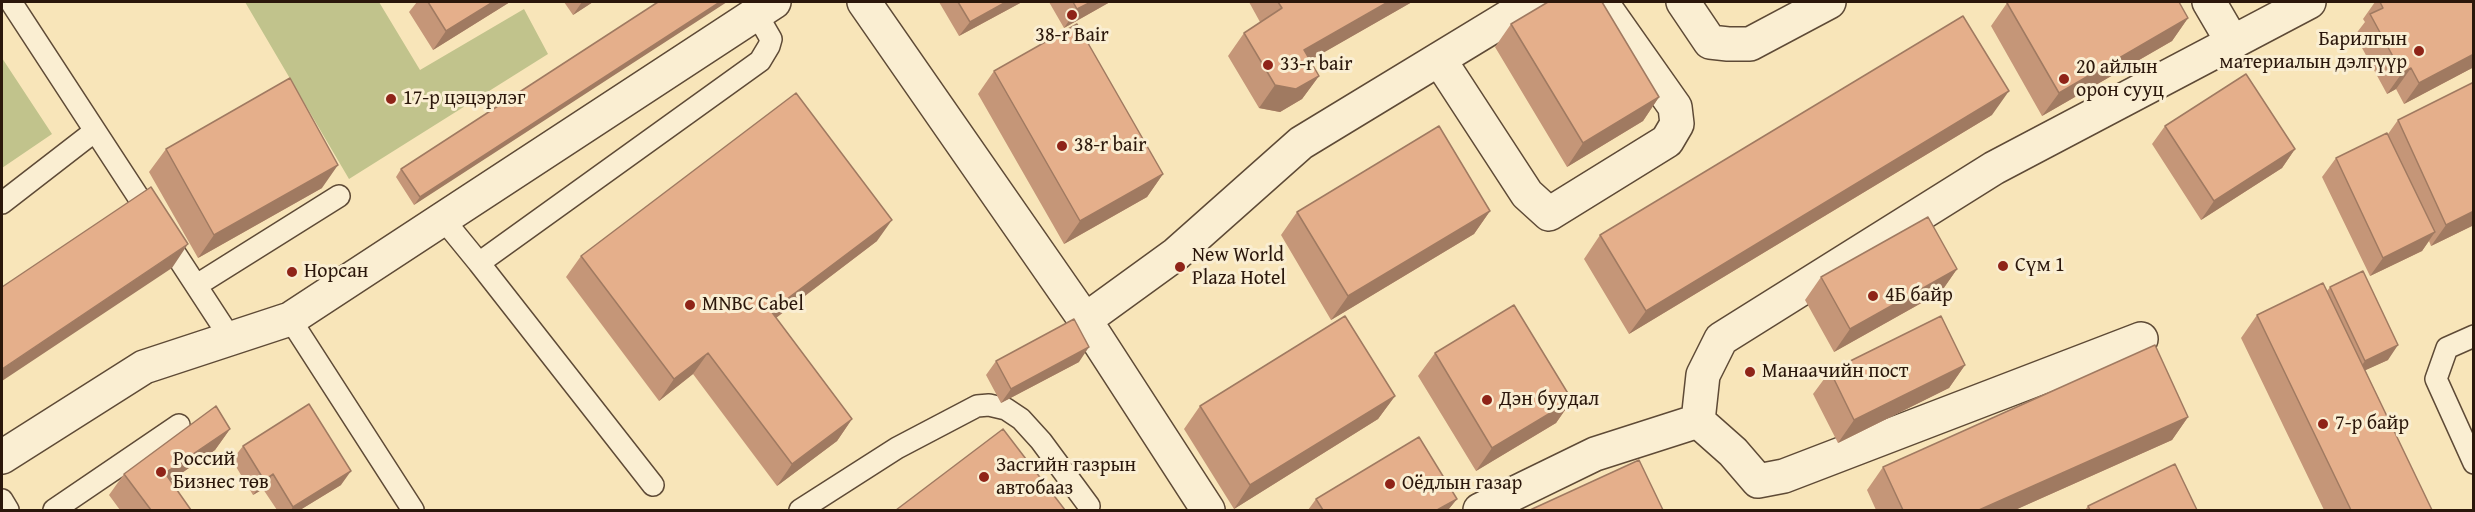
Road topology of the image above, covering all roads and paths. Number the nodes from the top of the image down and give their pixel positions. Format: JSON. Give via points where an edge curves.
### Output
{"nodes":[{"id":1,"x":11,"y":2,"type":"edge"},
{"id":2,"x":864,"y":2,"type":"edge"},
{"id":3,"x":1533,"y":2,"type":"edge"},
{"id":4,"x":1601,"y":2,"type":"edge"},
{"id":5,"x":1683,"y":2,"type":"edge"},
{"id":6,"x":1829,"y":2,"type":"edge"},
{"id":7,"x":2209,"y":2,"type":"edge"},
{"id":8,"x":2309,"y":2,"type":"edge"},
{"id":9,"x":765,"y":7,"type":"edge"},
{"id":10,"x":2233,"y":43,"type":"junction"},
{"id":11,"x":1439,"y":59,"type":"junction"},
{"id":12,"x":95,"y":131,"type":"junction"},
{"id":13,"x":339,"y":196,"type":"dead end"},
{"id":14,"x":2,"y":203,"type":"edge"},
{"id":15,"x":443,"y":219,"type":"junction"},
{"id":16,"x":479,"y":263,"type":"junction"},
{"id":17,"x":197,"y":285,"type":"junction"},
{"id":18,"x":290,"y":320,"type":"junction"},
{"id":19,"x":1085,"y":320,"type":"junction"},
{"id":20,"x":2474,"y":336,"type":"edge"},
{"id":21,"x":231,"y":339,"type":"junction"},
{"id":22,"x":2141,"y":339,"type":"dead end"},
{"id":23,"x":1698,"y":422,"type":"junction"},
{"id":24,"x":179,"y":425,"type":"dead end"},
{"id":25,"x":2,"y":457,"type":"edge"},
{"id":26,"x":2474,"y":463,"type":"edge"},
{"id":27,"x":653,"y":485,"type":"dead end"},
{"id":28,"x":2,"y":500,"type":"edge"},
{"id":29,"x":1089,"y":506,"type":"dead end"},
{"id":30,"x":8,"y":510,"type":"edge"},
{"id":31,"x":54,"y":510,"type":"edge"},
{"id":32,"x":413,"y":510,"type":"edge"},
{"id":33,"x":800,"y":510,"type":"edge"},
{"id":34,"x":1208,"y":510,"type":"edge"},
{"id":35,"x":1480,"y":510,"type":"edge"}],
"edges":[{"from":1,"to":12,"type":"lane"},
{"from":2,"to":19,"type":"street"},
{"from":3,"to":11,"type":"street"},
{"from":4,"to":11,"type":"street","via":[[1675,107],[1677,124],[1667,141],[1549,214],[1527,194]]},
{"from":5,"to":6,"type":"street","via":[[1710,42],[1728,44],[1750,44]]},
{"from":7,"to":10,"type":"street"},
{"from":8,"to":10,"type":"street"},
{"from":9,"to":15,"type":"street"},
{"from":9,"to":16,"type":"lane","via":[[771,39],[760,61]]},
{"from":10,"to":23,"type":"street","via":[[1994,168],[1721,339],[1703,375]]},
{"from":11,"to":19,"type":"street","via":[[1301,143],[1176,254]]},
{"from":12,"to":14,"type":"lane"},
{"from":12,"to":17,"type":"lane"},
{"from":13,"to":17,"type":"lane"},
{"from":15,"to":16,"type":"lane"},
{"from":15,"to":18,"type":"street"},
{"from":16,"to":27,"type":"lane"},
{"from":17,"to":21,"type":"lane"},
{"from":18,"to":21,"type":"street"},
{"from":18,"to":32,"type":"lane"},
{"from":19,"to":34,"type":"street"},
{"from":20,"to":26,"type":"lane","via":[[2447,348],[2436,379]]},
{"from":21,"to":25,"type":"street","via":[[144,367]]},
{"from":22,"to":23,"type":"street","via":[[1784,476],[1758,481],[1733,452]]},
{"from":23,"to":35,"type":"street","via":[[1595,454]]},
{"from":24,"to":31,"type":"lane"},
{"from":28,"to":30,"type":"lane"},
{"from":29,"to":33,"type":"lane","via":[[1021,419],[1006,409],[989,405],[977,406],[897,448]]}]}
